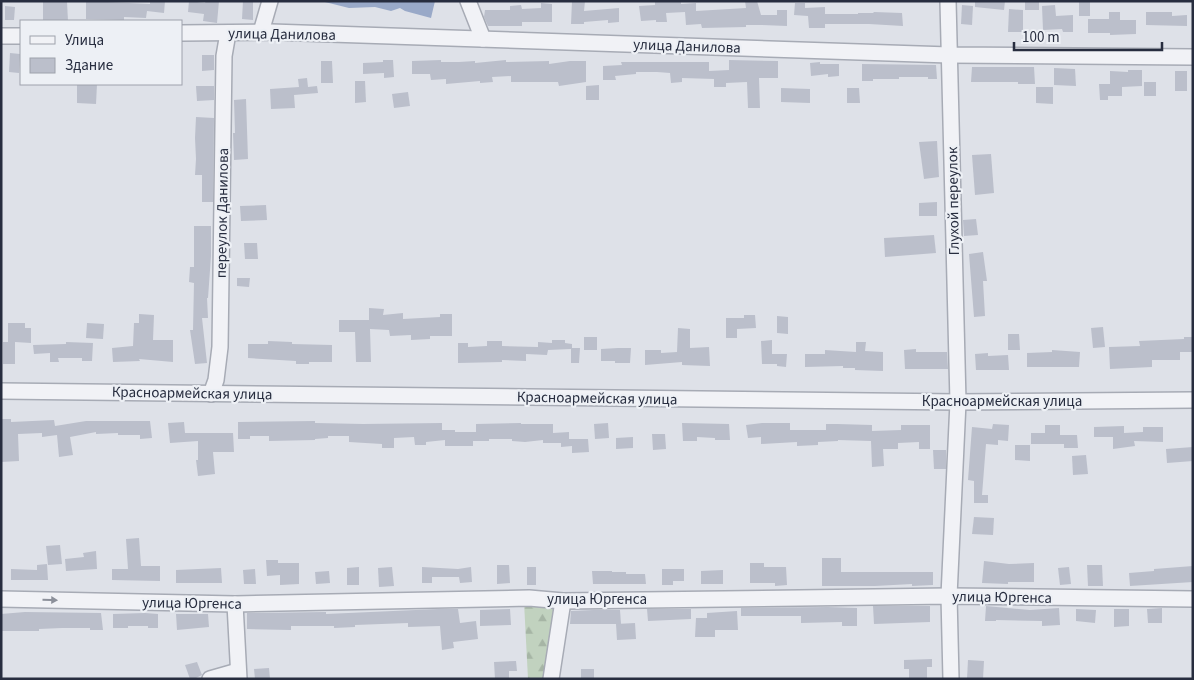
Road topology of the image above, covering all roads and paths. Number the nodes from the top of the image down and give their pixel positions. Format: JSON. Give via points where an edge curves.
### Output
{"nodes":[{"id":1,"x":270,"y":1,"type":"edge"},
{"id":2,"x":468,"y":1,"type":"edge"},
{"id":3,"x":948,"y":1,"type":"edge"},
{"id":4,"x":228,"y":32,"type":"junction"},
{"id":5,"x":262,"y":32,"type":"junction"},
{"id":6,"x":182,"y":33,"type":"edge"},
{"id":7,"x":1,"y":36,"type":"edge"},
{"id":8,"x":20,"y":36,"type":"edge"},
{"id":9,"x":483,"y":39,"type":"junction"},
{"id":10,"x":949,"y":55,"type":"junction"},
{"id":11,"x":1193,"y":57,"type":"edge"},
{"id":12,"x":1,"y":391,"type":"edge"},
{"id":13,"x":211,"y":394,"type":"junction"},
{"id":14,"x":1193,"y":400,"type":"edge"},
{"id":15,"x":958,"y":402,"type":"junction"},
{"id":16,"x":948,"y":596,"type":"junction"},
{"id":17,"x":1,"y":599,"type":"edge"},
{"id":18,"x":1193,"y":599,"type":"edge"},
{"id":19,"x":563,"y":601,"type":"junction"},
{"id":20,"x":235,"y":604,"type":"junction"},
{"id":21,"x":239,"y":675,"type":"edge"},
{"id":22,"x":210,"y":679,"type":"edge"},
{"id":23,"x":551,"y":679,"type":"edge"},
{"id":24,"x":951,"y":679,"type":"edge"}],
"edges":[{"from":1,"to":5,"type":"street"},
{"from":2,"to":9,"type":"street"},
{"from":3,"to":10,"type":"street","name":"Глухой переулок"},
{"from":4,"to":5,"type":"street","name":"улица Данилова"},
{"from":4,"to":6,"type":"street","name":"улица Данилова"},
{"from":4,"to":13,"type":"street","name":"переулок Данилова","via":[[224,56],[220,347]]},
{"from":5,"to":9,"type":"street","name":"улица Данилова"},
{"from":7,"to":8,"type":"street"},
{"from":9,"to":10,"type":"street","name":"улица Данилова"},
{"from":10,"to":11,"type":"street","name":"улица Данилова"},
{"from":10,"to":15,"type":"street","name":"Глухой переулок"},
{"from":12,"to":13,"type":"street","name":"Красноармейская улица"},
{"from":13,"to":15,"type":"street","name":"Красноармейская улица"},
{"from":14,"to":15,"type":"street","name":"Красноармейская улица"},
{"from":15,"to":16,"type":"street","name":"Глухой переулок"},
{"from":16,"to":18,"type":"street","name":"улица Юргенса"},
{"from":16,"to":19,"type":"street","name":"улица Юргенса"},
{"from":16,"to":24,"type":"street","name":"Глухой переулок"},
{"from":17,"to":20,"type":"street","name":"улица Юргенса","one_way":true},
{"from":19,"to":20,"type":"street","name":"улица Юргенса","via":[[529,598]]},
{"from":19,"to":23,"type":"street"},
{"from":20,"to":21,"type":"street"},
{"from":21,"to":22,"type":"street"}]}
